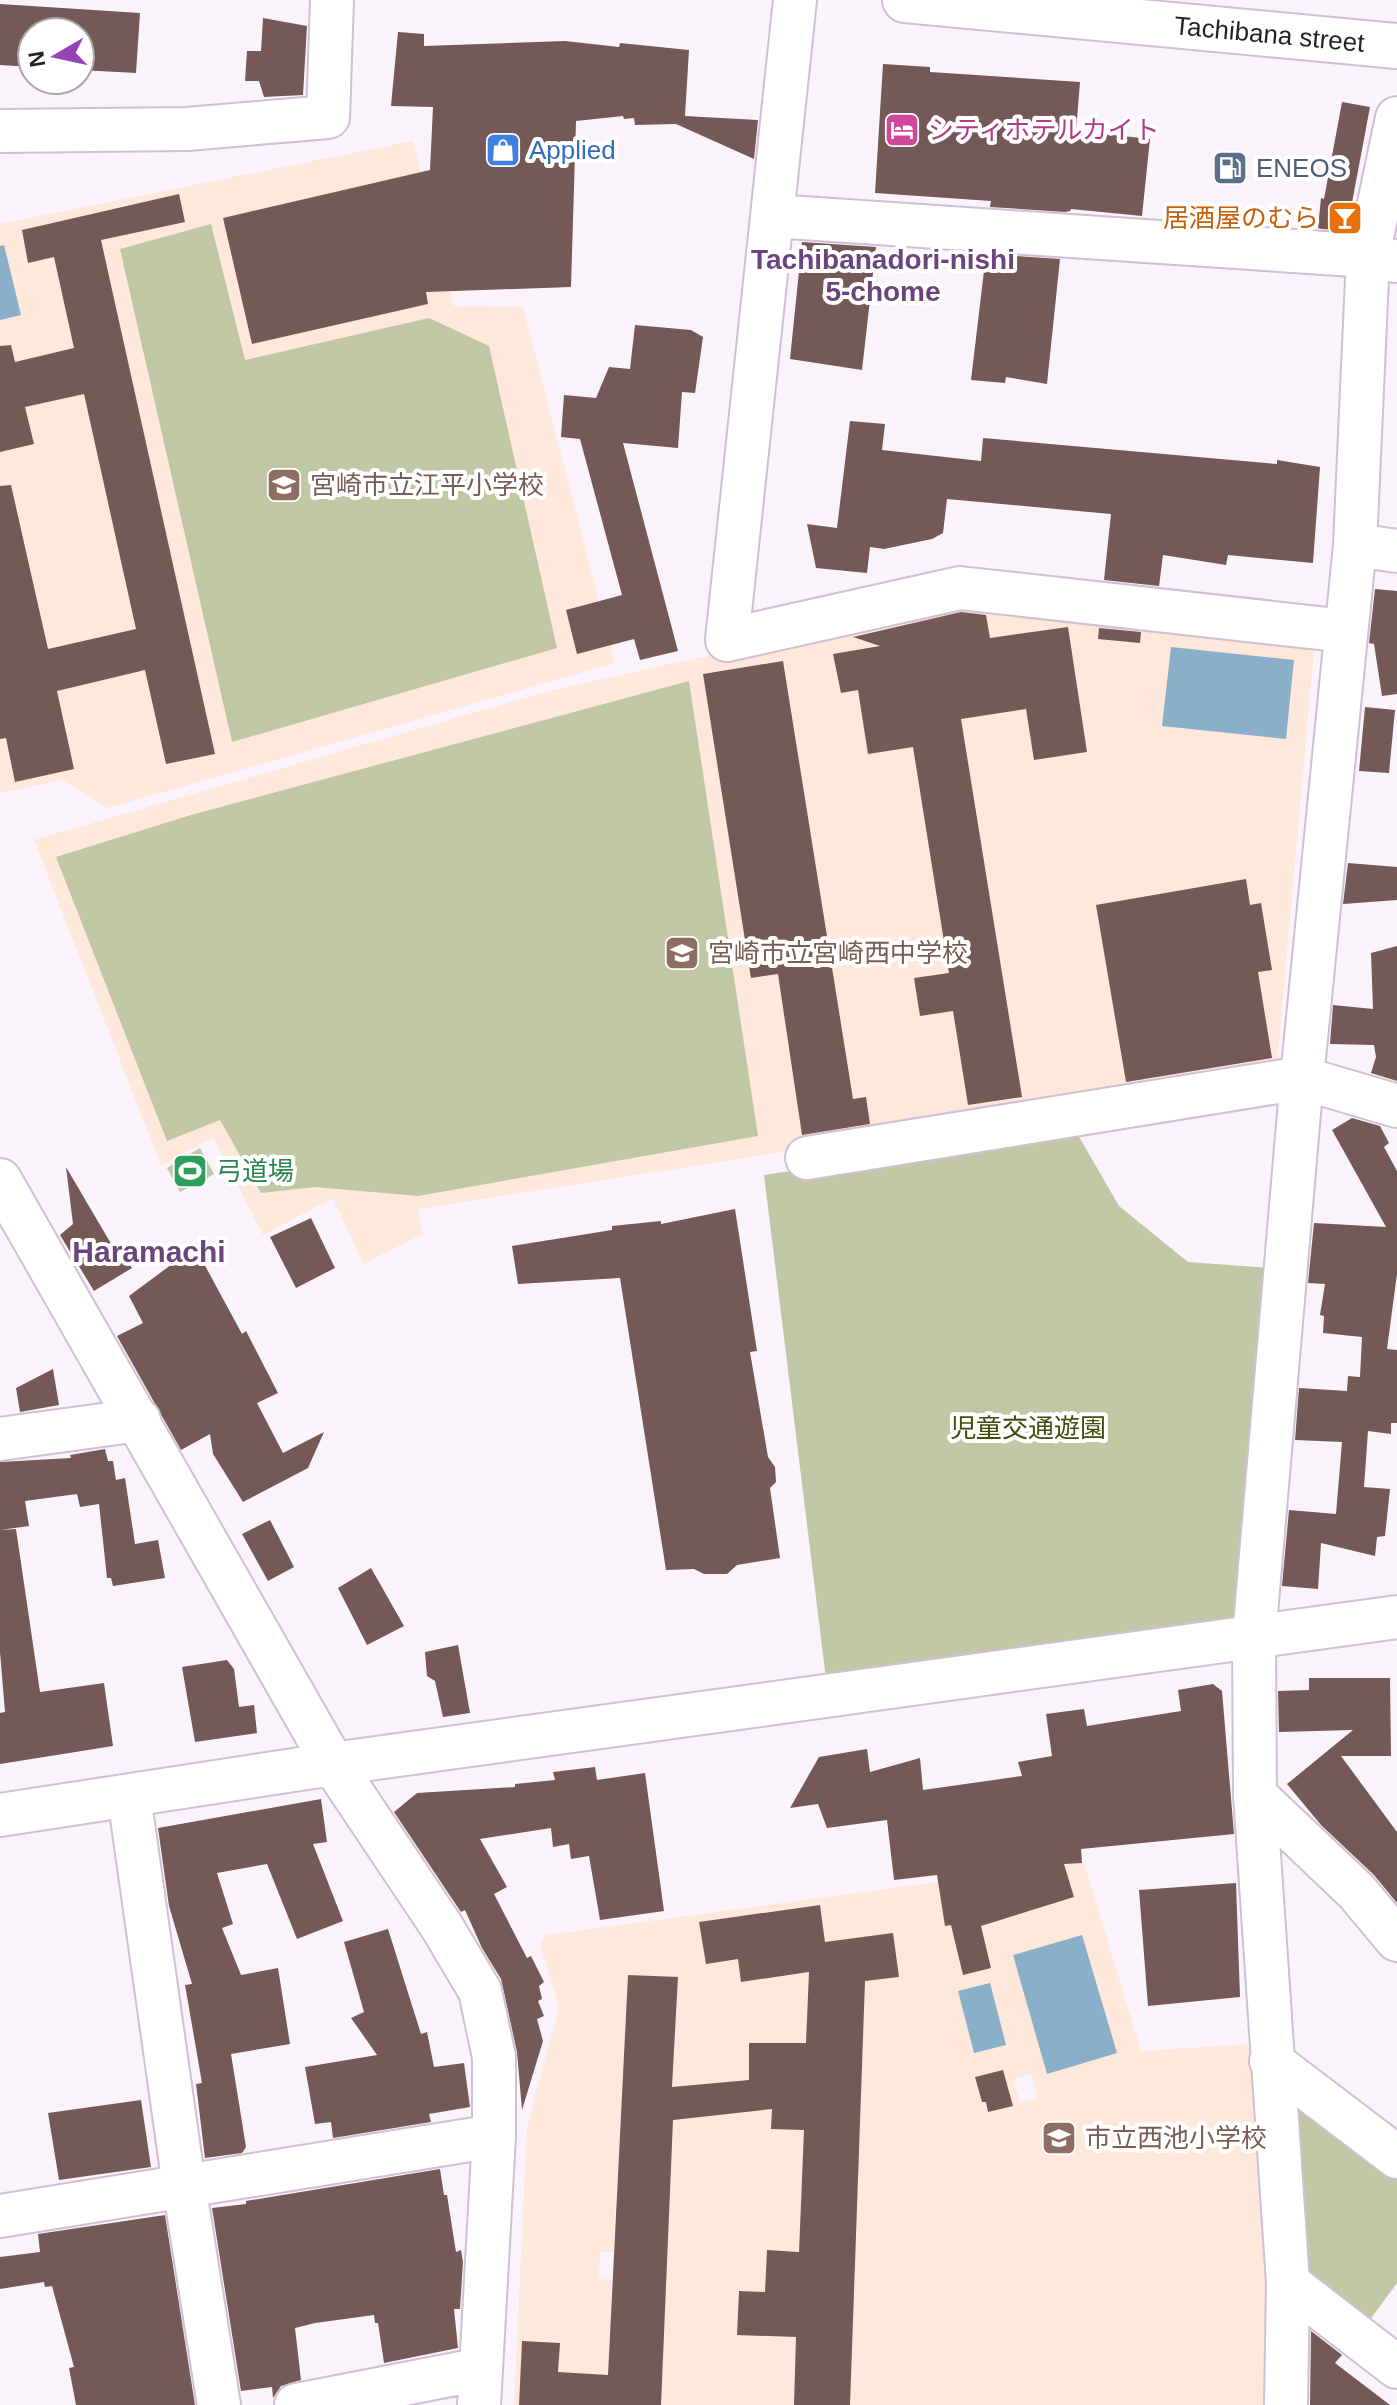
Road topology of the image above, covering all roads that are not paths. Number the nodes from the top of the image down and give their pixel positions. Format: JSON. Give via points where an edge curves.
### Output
{"nodes":[{"id":1,"x":332,"y":0,"type":"edge"},
{"id":2,"x":795,"y":0,"type":"edge"},
{"id":3,"x":905,"y":0,"type":"edge"},
{"id":4,"x":1397,"y":46,"type":"edge"},
{"id":5,"x":1397,"y":118,"type":"edge"},
{"id":6,"x":0,"y":131,"type":"edge"},
{"id":7,"x":773,"y":216,"type":"junction"},
{"id":8,"x":1383,"y":259,"type":"edge"},
{"id":9,"x":1355,"y":545,"type":"junction"},
{"id":10,"x":1397,"y":551,"type":"edge"},
{"id":11,"x":1346,"y":631,"type":"junction"},
{"id":12,"x":1302,"y":1078,"type":"junction"},
{"id":13,"x":1397,"y":1106,"type":"edge"},
{"id":14,"x":807,"y":1158,"type":"dead end"},
{"id":15,"x":0,"y":1180,"type":"edge"},
{"id":16,"x":11,"y":1220,"type":"edge"},
{"id":17,"x":139,"y":1420,"type":"junction"},
{"id":18,"x":0,"y":1439,"type":"edge"},
{"id":19,"x":1396,"y":1617,"type":"edge"},
{"id":20,"x":1254,"y":1637,"type":"junction"},
{"id":21,"x":333,"y":1764,"type":"junction"},
{"id":22,"x":1255,"y":1795,"type":"junction"},
{"id":23,"x":129,"y":1796,"type":"junction"},
{"id":24,"x":0,"y":1815,"type":"edge"},
{"id":25,"x":1397,"y":1940,"type":"edge"},
{"id":26,"x":1271,"y":2061,"type":"junction"},
{"id":27,"x":494,"y":2136,"type":"junction"},
{"id":28,"x":1397,"y":2157,"type":"edge"},
{"id":29,"x":184,"y":2185,"type":"junction"},
{"id":30,"x":0,"y":2216,"type":"edge"},
{"id":31,"x":1288,"y":2283,"type":"junction"},
{"id":32,"x":1397,"y":2367,"type":"edge"},
{"id":33,"x":480,"y":2387,"type":"edge"},
{"id":34,"x":219,"y":2405,"type":"edge"},
{"id":35,"x":296,"y":2405,"type":"edge"},
{"id":36,"x":1286,"y":2405,"type":"edge"}],
"edges":[{"from":1,"to":6,"type":"street","via":[[328,117],[187,129]]},
{"from":2,"to":7,"type":"street"},
{"from":3,"to":4,"type":"highway","name":"Tachibana street"},
{"from":5,"to":8,"type":"street"},
{"from":7,"to":8,"type":"street"},
{"from":7,"to":11,"type":"street","via":[[727,640],[960,588]]},
{"from":8,"to":9,"type":"street"},
{"from":9,"to":10,"type":"street"},
{"from":9,"to":11,"type":"street"},
{"from":11,"to":12,"type":"street"},
{"from":12,"to":13,"type":"street"},
{"from":12,"to":14,"type":"street"},
{"from":12,"to":20,"type":"street"},
{"from":15,"to":16,"type":"street"},
{"from":16,"to":17,"type":"street"},
{"from":17,"to":18,"type":"street"},
{"from":17,"to":21,"type":"street"},
{"from":19,"to":20,"type":"street"},
{"from":20,"to":21,"type":"street"},
{"from":20,"to":22,"type":"street"},
{"from":21,"to":23,"type":"street"},
{"from":21,"to":27,"type":"street","via":[[480,1991],[494,2057]]},
{"from":22,"to":25,"type":"street","via":[[1357,1892]]},
{"from":22,"to":26,"type":"street"},
{"from":23,"to":24,"type":"street"},
{"from":23,"to":29,"type":"street"},
{"from":26,"to":28,"type":"street"},
{"from":26,"to":31,"type":"street"},
{"from":27,"to":29,"type":"street"},
{"from":27,"to":33,"type":"street"},
{"from":29,"to":30,"type":"street"},
{"from":29,"to":34,"type":"street"},
{"from":31,"to":32,"type":"street"},
{"from":31,"to":36,"type":"street"},
{"from":33,"to":35,"type":"street"}]}
